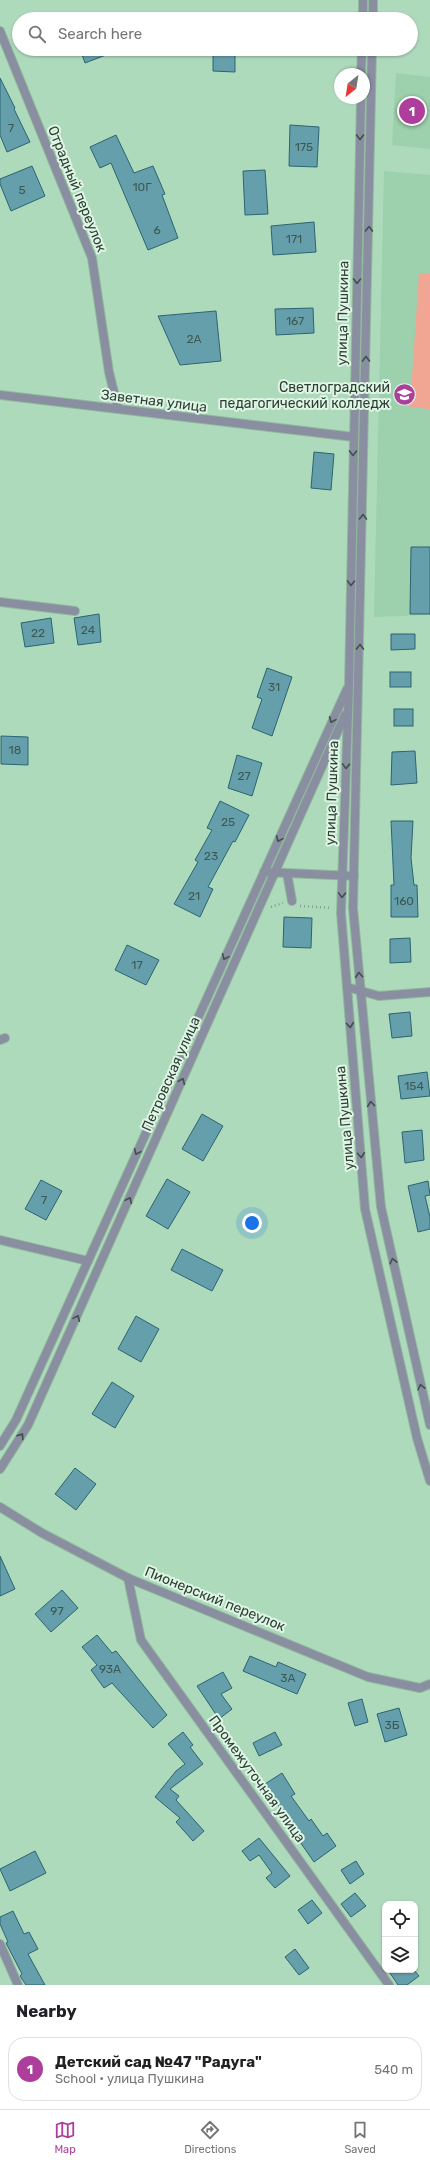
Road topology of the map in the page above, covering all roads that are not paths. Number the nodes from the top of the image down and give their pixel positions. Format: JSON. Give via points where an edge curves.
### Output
{"nodes":[{"id":1,"x":363,"y":0,"type":"edge"},
{"id":2,"x":374,"y":0,"type":"edge"},
{"id":3,"x":362,"y":12,"type":"edge"},
{"id":4,"x":373,"y":12,"type":"edge"},
{"id":5,"x":0,"y":31,"type":"edge"},
{"id":6,"x":362,"y":56,"type":"edge"},
{"id":7,"x":372,"y":56,"type":"edge"},
{"id":8,"x":361,"y":68,"type":"edge"},
{"id":9,"x":361,"y":104,"type":"edge"},
{"id":10,"x":0,"y":396,"type":"edge"},
{"id":11,"x":118,"y":410,"type":"junction"},
{"id":12,"x":354,"y":437,"type":"junction"},
{"id":13,"x":0,"y":602,"type":"edge"},
{"id":14,"x":75,"y":611,"type":"dead end"},
{"id":15,"x":348,"y":685,"type":"junction"},
{"id":16,"x":360,"y":686,"type":"junction"},
{"id":17,"x":348,"y":711,"type":"junction"},
{"id":18,"x":264,"y":872,"type":"junction"},
{"id":19,"x":275,"y":873,"type":"junction"},
{"id":20,"x":287,"y":873,"type":"junction"},
{"id":21,"x":342,"y":876,"type":"junction"},
{"id":22,"x":354,"y":876,"type":"junction"},
{"id":23,"x":292,"y":901,"type":"dead end"},
{"id":24,"x":347,"y":986,"type":"junction"},
{"id":25,"x":360,"y":991,"type":"junction"},
{"id":26,"x":430,"y":992,"type":"edge"},
{"id":27,"x":0,"y":1240,"type":"edge"},
{"id":28,"x":88,"y":1261,"type":"junction"},
{"id":29,"x":430,"y":1426,"type":"edge"},
{"id":30,"x":0,"y":1446,"type":"edge"},
{"id":31,"x":0,"y":1469,"type":"edge"},
{"id":32,"x":430,"y":1480,"type":"edge"},
{"id":33,"x":0,"y":1506,"type":"edge"},
{"id":34,"x":128,"y":1578,"type":"junction"},
{"id":35,"x":430,"y":1684,"type":"edge"},
{"id":36,"x":0,"y":1944,"type":"edge"},
{"id":37,"x":18,"y":1985,"type":"edge"},
{"id":38,"x":390,"y":1985,"type":"edge"}],
"edges":[{"from":1,"to":3,"type":"street"},
{"from":2,"to":4,"type":"street"},
{"from":5,"to":11,"type":"street","name":"Отрадный переулок","via":[[92,258],[109,372]]},
{"from":6,"to":8,"type":"street"},
{"from":16,"to":7,"type":"street","name":"улица Пушкина","one_way":true},
{"from":9,"to":12,"type":"street","name":"улица Пушкина","one_way":true},
{"from":10,"to":11,"type":"street","name":"Заветная улица"},
{"from":11,"to":12,"type":"street","name":"Заветная улица"},
{"from":12,"to":15,"type":"street","name":"улица Пушкина","one_way":true},
{"from":13,"to":14,"type":"street"},
{"from":15,"to":17,"type":"street","name":"улица Пушкина"},
{"from":15,"to":18,"type":"street","one_way":true},
{"from":16,"to":17,"type":"street","name":"Петровская улица"},
{"from":16,"to":22,"type":"street","name":"улица Пушкина"},
{"from":17,"to":19,"type":"street","name":"Петровская улица"},
{"from":17,"to":21,"type":"street","name":"улица Пушкина","one_way":true},
{"from":18,"to":19,"type":"street"},
{"from":18,"to":28,"type":"street","one_way":true},
{"from":19,"to":20,"type":"street"},
{"from":31,"to":19,"type":"street","name":"Петровская улица","one_way":true,"via":[[28,1425]]},
{"from":20,"to":21,"type":"street"},
{"from":20,"to":23,"type":"street"},
{"from":21,"to":22,"type":"street"},
{"from":21,"to":24,"type":"street","name":"улица Пушкина","one_way":true,"via":[[341,913]]},
{"from":25,"to":22,"type":"street","name":"улица Пушкина","one_way":true,"via":[[353,908]]},
{"from":24,"to":25,"type":"street"},
{"from":24,"to":32,"type":"street","name":"улица Пушкина","one_way":true,"via":[[365,1209],[417,1438]]},
{"from":25,"to":26,"type":"street","via":[[379,996]]},
{"from":29,"to":25,"type":"street","name":"улица Пушкина","one_way":true,"via":[[381,1207]]},
{"from":27,"to":28,"type":"street"},
{"from":28,"to":30,"type":"street","via":[[16,1420]]},
{"from":33,"to":34,"type":"street","name":"Пионерский переулок","via":[[42,1534]]},
{"from":34,"to":35,"type":"street","name":"Пионерский переулок","via":[[368,1677],[420,1688]]},
{"from":34,"to":38,"type":"street","name":"Промежуточная улица","via":[[141,1640]]},
{"from":36,"to":37,"type":"street"}]}
